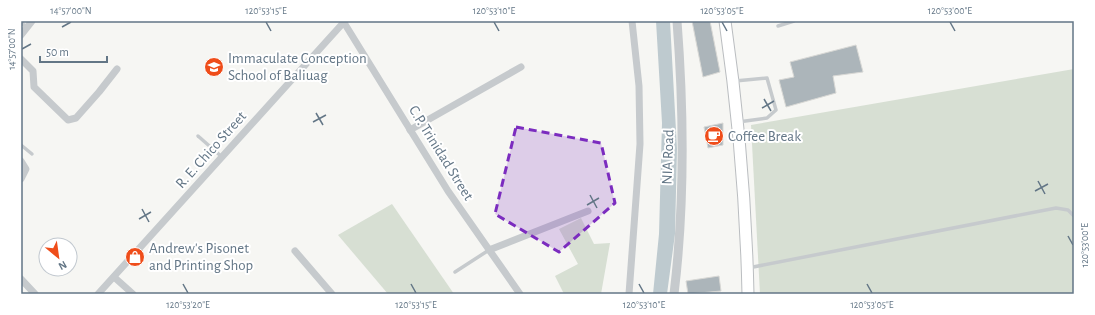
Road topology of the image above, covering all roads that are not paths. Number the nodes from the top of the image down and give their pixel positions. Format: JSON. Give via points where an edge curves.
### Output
{"nodes":[{"id":1,"x":32,"y":21,"type":"edge"},
{"id":2,"x":632,"y":21,"type":"edge"},
{"id":3,"x":677,"y":21,"type":"edge"},
{"id":4,"x":725,"y":21,"type":"edge"},
{"id":5,"x":794,"y":21,"type":"edge"},
{"id":6,"x":21,"y":22,"type":"edge"},
{"id":7,"x":343,"y":22,"type":"edge"},
{"id":8,"x":778,"y":26,"type":"dead end"},
{"id":9,"x":27,"y":28,"type":"junction"},
{"id":10,"x":21,"y":35,"type":"edge"},
{"id":11,"x":21,"y":59,"type":"edge"},
{"id":12,"x":521,"y":67,"type":"dead end"},
{"id":13,"x":117,"y":69,"type":"dead end"},
{"id":14,"x":732,"y":82,"type":"junction"},
{"id":15,"x":737,"y":122,"type":"junction"},
{"id":16,"x":410,"y":130,"type":"junction"},
{"id":17,"x":198,"y":136,"type":"dead end"},
{"id":18,"x":21,"y":145,"type":"edge"},
{"id":19,"x":32,"y":154,"type":"dead end"},
{"id":20,"x":222,"y":157,"type":"junction"},
{"id":21,"x":21,"y":161,"type":"edge"},
{"id":22,"x":21,"y":179,"type":"edge"},
{"id":23,"x":588,"y":211,"type":"dead end"},
{"id":24,"x":1074,"y":216,"type":"edge"},
{"id":25,"x":489,"y":250,"type":"junction"},
{"id":26,"x":295,"y":251,"type":"dead end"},
{"id":27,"x":747,"y":268,"type":"junction"},
{"id":28,"x":455,"y":272,"type":"dead end"},
{"id":29,"x":114,"y":277,"type":"junction"},
{"id":30,"x":21,"y":279,"type":"edge"},
{"id":31,"x":35,"y":294,"type":"edge"},
{"id":32,"x":98,"y":294,"type":"edge"},
{"id":33,"x":133,"y":294,"type":"edge"},
{"id":34,"x":332,"y":294,"type":"edge"},
{"id":35,"x":520,"y":294,"type":"edge"},
{"id":36,"x":629,"y":294,"type":"edge"},
{"id":37,"x":674,"y":294,"type":"edge"},
{"id":38,"x":748,"y":294,"type":"edge"}],
"edges":[{"from":1,"to":9,"type":"street"},
{"from":2,"to":36,"type":"street","via":[[639,86],[640,144]]},
{"from":3,"to":37,"type":"street","name":"NIA Road","via":[[683,129],[680,241]]},
{"from":4,"to":14,"type":"highway"},
{"from":5,"to":8,"type":"lane"},
{"from":6,"to":9,"type":"lane"},
{"from":7,"to":16,"type":"street","name":"C.P. Trinidad Street"},
{"from":7,"to":20,"type":"street","name":"R. E. Chico Street"},
{"from":9,"to":10,"type":"street"},
{"from":11,"to":13,"type":"street","via":[[32,71],[34,87],[39,94],[71,121],[100,92]]},
{"from":12,"to":16,"type":"street"},
{"from":14,"to":15,"type":"highway"},
{"from":14,"to":15,"type":"lane","via":[[767,78],[770,81],[776,110],[767,118]]},
{"from":15,"to":27,"type":"highway"},
{"from":16,"to":25,"type":"street","name":"C.P. Trinidad Street"},
{"from":17,"to":20,"type":"lane"},
{"from":18,"to":19,"type":"lane"},
{"from":20,"to":29,"type":"street","name":"R. E. Chico Street"},
{"from":21,"to":22,"type":"street","via":[[26,169]]},
{"from":23,"to":25,"type":"street"},
{"from":24,"to":27,"type":"lane","via":[[1068,210],[1056,208]]},
{"from":25,"to":28,"type":"lane"},
{"from":25,"to":35,"type":"street","name":"C.P. Trinidad Street"},
{"from":26,"to":34,"type":"street"},
{"from":27,"to":38,"type":"highway"},
{"from":29,"to":32,"type":"street","name":"R. E. Chico Street"},
{"from":29,"to":33,"type":"street"},
{"from":30,"to":31,"type":"street"}]}
